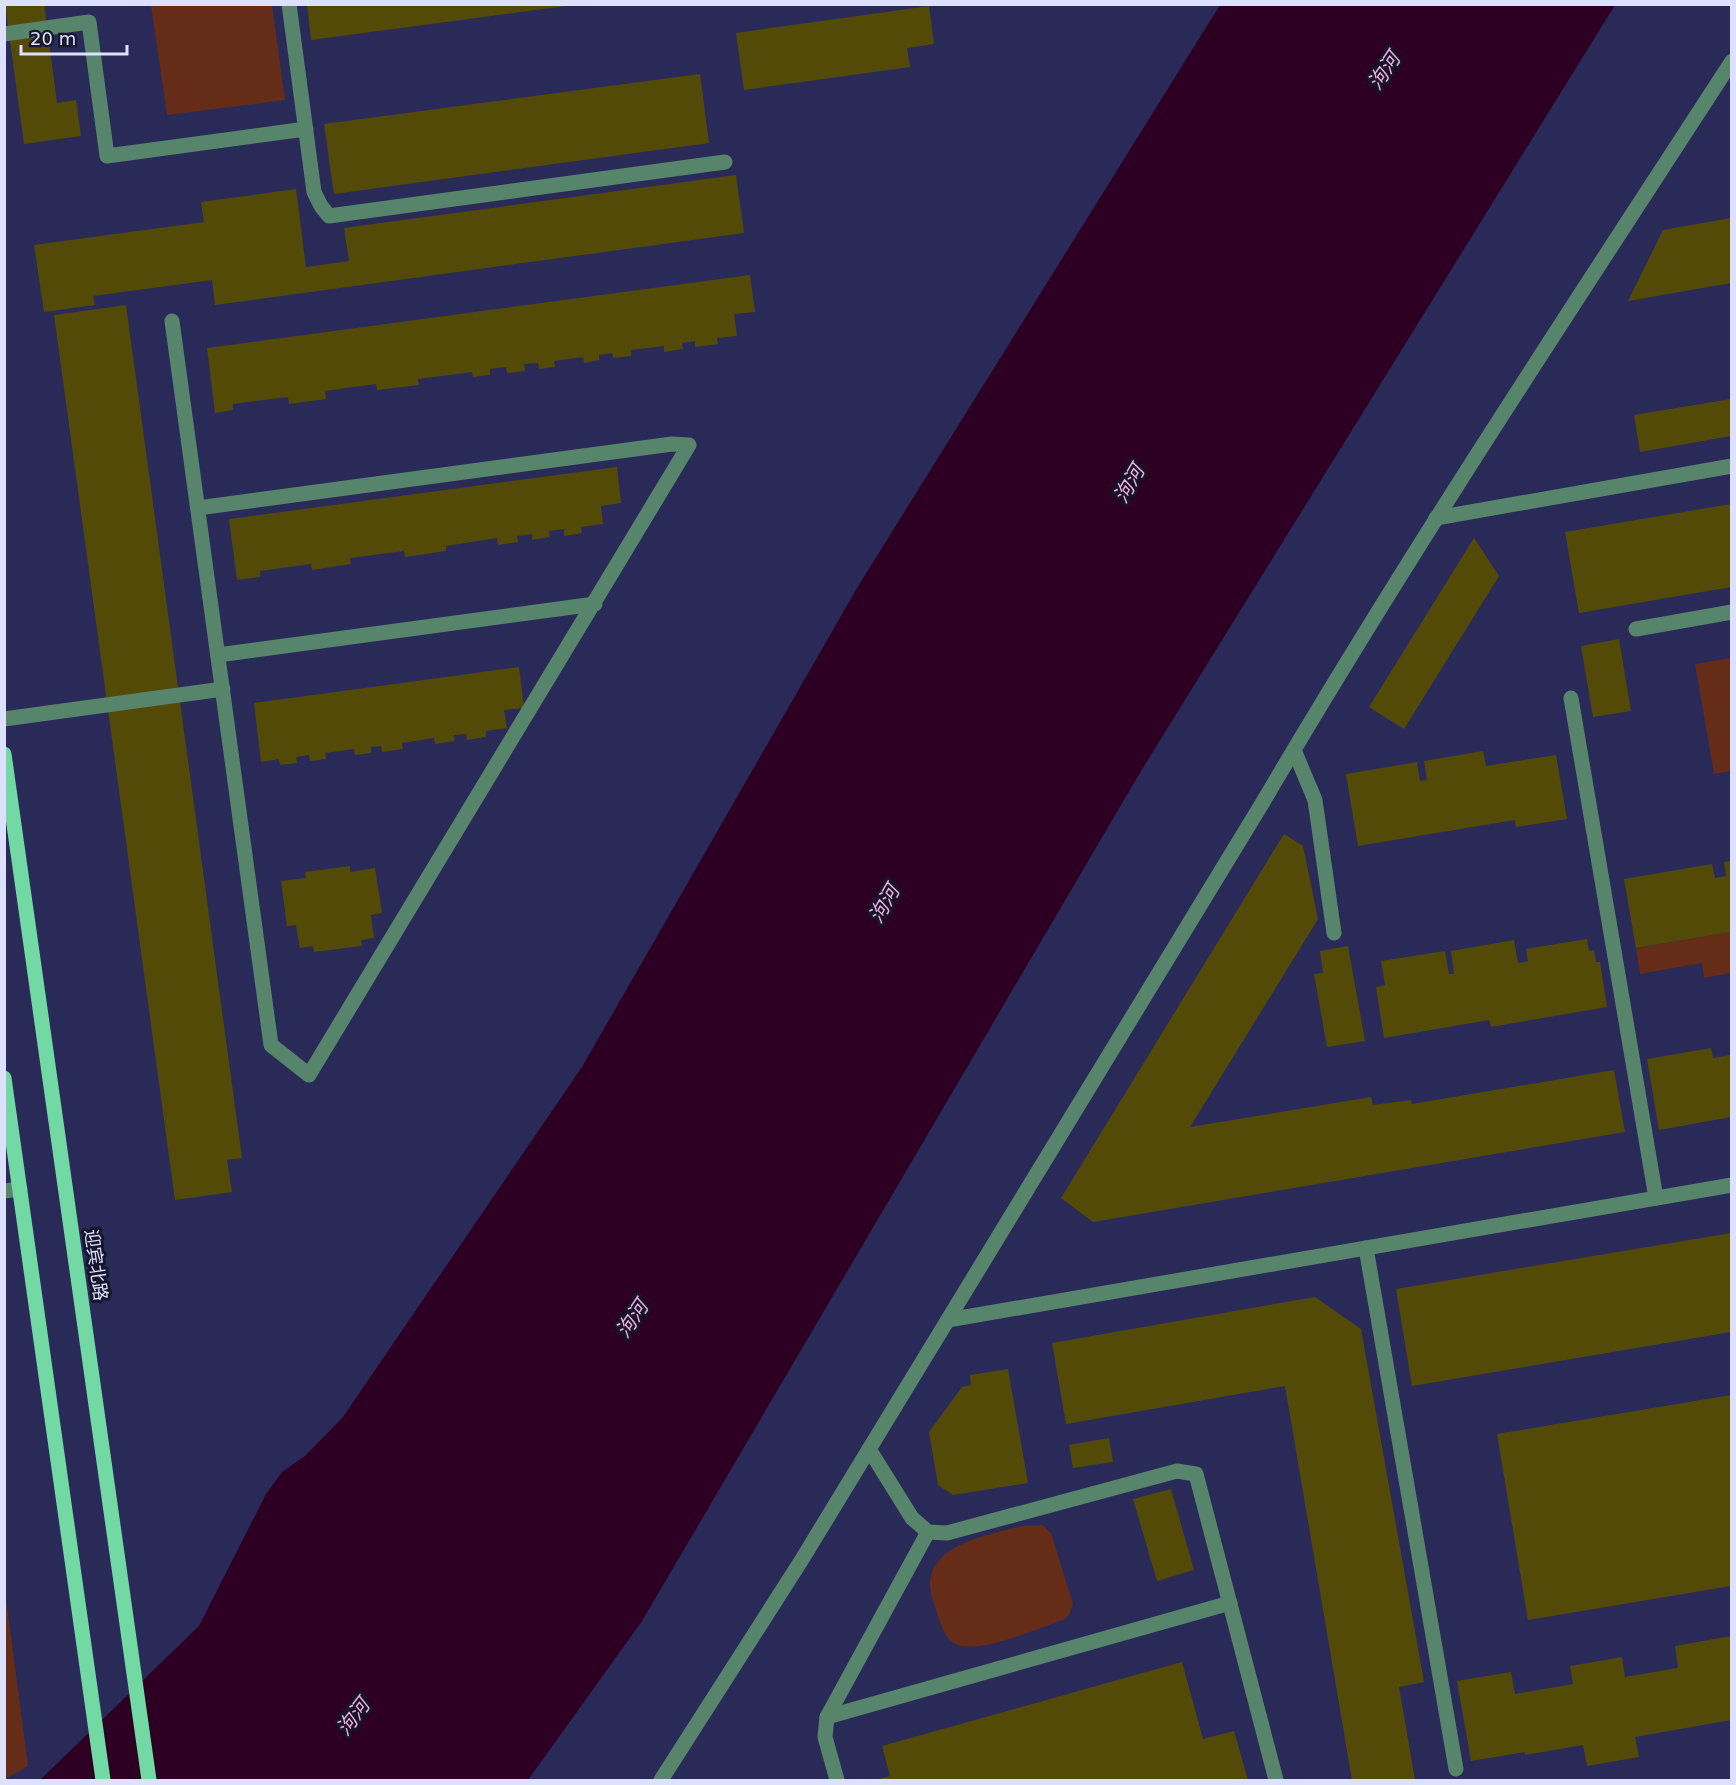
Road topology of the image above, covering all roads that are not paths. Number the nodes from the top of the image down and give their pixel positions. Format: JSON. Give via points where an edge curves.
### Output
{"nodes":[{"id":1,"x":289,"y":4,"type":"edge"},
{"id":2,"x":4,"y":34,"type":"edge"},
{"id":3,"x":1731,"y":61,"type":"edge"},
{"id":4,"x":306,"y":129,"type":"junction"},
{"id":5,"x":725,"y":162,"type":"dead end"},
{"id":6,"x":172,"y":321,"type":"dead end"},
{"id":7,"x":1731,"y":466,"type":"edge"},
{"id":8,"x":198,"y":508,"type":"junction"},
{"id":9,"x":1436,"y":518,"type":"junction"},
{"id":10,"x":595,"y":604,"type":"junction"},
{"id":11,"x":1731,"y":612,"type":"edge"},
{"id":12,"x":1636,"y":629,"type":"dead end"},
{"id":13,"x":218,"y":655,"type":"junction"},
{"id":14,"x":223,"y":689,"type":"junction"},
{"id":15,"x":1571,"y":698,"type":"dead end"},
{"id":16,"x":4,"y":718,"type":"edge"},
{"id":17,"x":1294,"y":750,"type":"junction"},
{"id":18,"x":4,"y":754,"type":"edge"},
{"id":19,"x":1334,"y":933,"type":"dead end"},
{"id":20,"x":4,"y":1078,"type":"edge"},
{"id":21,"x":1731,"y":1185,"type":"edge"},
{"id":22,"x":20,"y":1189,"type":"junction"},
{"id":23,"x":4,"y":1191,"type":"edge"},
{"id":24,"x":1656,"y":1198,"type":"junction"},
{"id":25,"x":1366,"y":1248,"type":"junction"},
{"id":26,"x":948,"y":1320,"type":"junction"},
{"id":27,"x":869,"y":1449,"type":"junction"},
{"id":28,"x":928,"y":1532,"type":"junction"},
{"id":29,"x":1230,"y":1603,"type":"junction"},
{"id":30,"x":826,"y":1717,"type":"junction"},
{"id":31,"x":1456,"y":1769,"type":"dead end"},
{"id":32,"x":103,"y":1780,"type":"edge"},
{"id":33,"x":149,"y":1780,"type":"edge"},
{"id":34,"x":661,"y":1780,"type":"edge"},
{"id":35,"x":837,"y":1780,"type":"edge"},
{"id":36,"x":1276,"y":1780,"type":"edge"}],
"edges":[{"from":1,"to":4,"type":"street"},
{"from":2,"to":4,"type":"street","via":[[89,22],[107,156]]},
{"from":3,"to":9,"type":"street"},
{"from":4,"to":5,"type":"street","via":[[314,192],[329,216]]},
{"from":6,"to":8,"type":"street"},
{"from":7,"to":9,"type":"street"},
{"from":8,"to":10,"type":"street","via":[[660,445],[689,445]]},
{"from":8,"to":13,"type":"street"},
{"from":9,"to":17,"type":"street"},
{"from":10,"to":13,"type":"street"},
{"from":10,"to":14,"type":"street","via":[[309,1075],[271,1045]]},
{"from":11,"to":12,"type":"street"},
{"from":13,"to":14,"type":"street"},
{"from":14,"to":16,"type":"street"},
{"from":15,"to":24,"type":"street"},
{"from":17,"to":19,"type":"street","via":[[1315,800]]},
{"from":17,"to":26,"type":"street"},
{"from":18,"to":33,"type":"main road","name":"迎宾北路"},
{"from":20,"to":22,"type":"main road"},
{"from":21,"to":24,"type":"street"},
{"from":22,"to":23,"type":"street"},
{"from":22,"to":32,"type":"main road"},
{"from":24,"to":25,"type":"street"},
{"from":25,"to":26,"type":"street"},
{"from":25,"to":31,"type":"street"},
{"from":26,"to":27,"type":"street"},
{"from":27,"to":28,"type":"street","via":[[912,1518]]},
{"from":27,"to":34,"type":"street"},
{"from":28,"to":29,"type":"street","via":[[947,1533],[1177,1471],[1196,1474]]},
{"from":28,"to":30,"type":"street"},
{"from":29,"to":30,"type":"street"},
{"from":29,"to":36,"type":"street"},
{"from":30,"to":35,"type":"street","via":[[825,1737]]}]}
